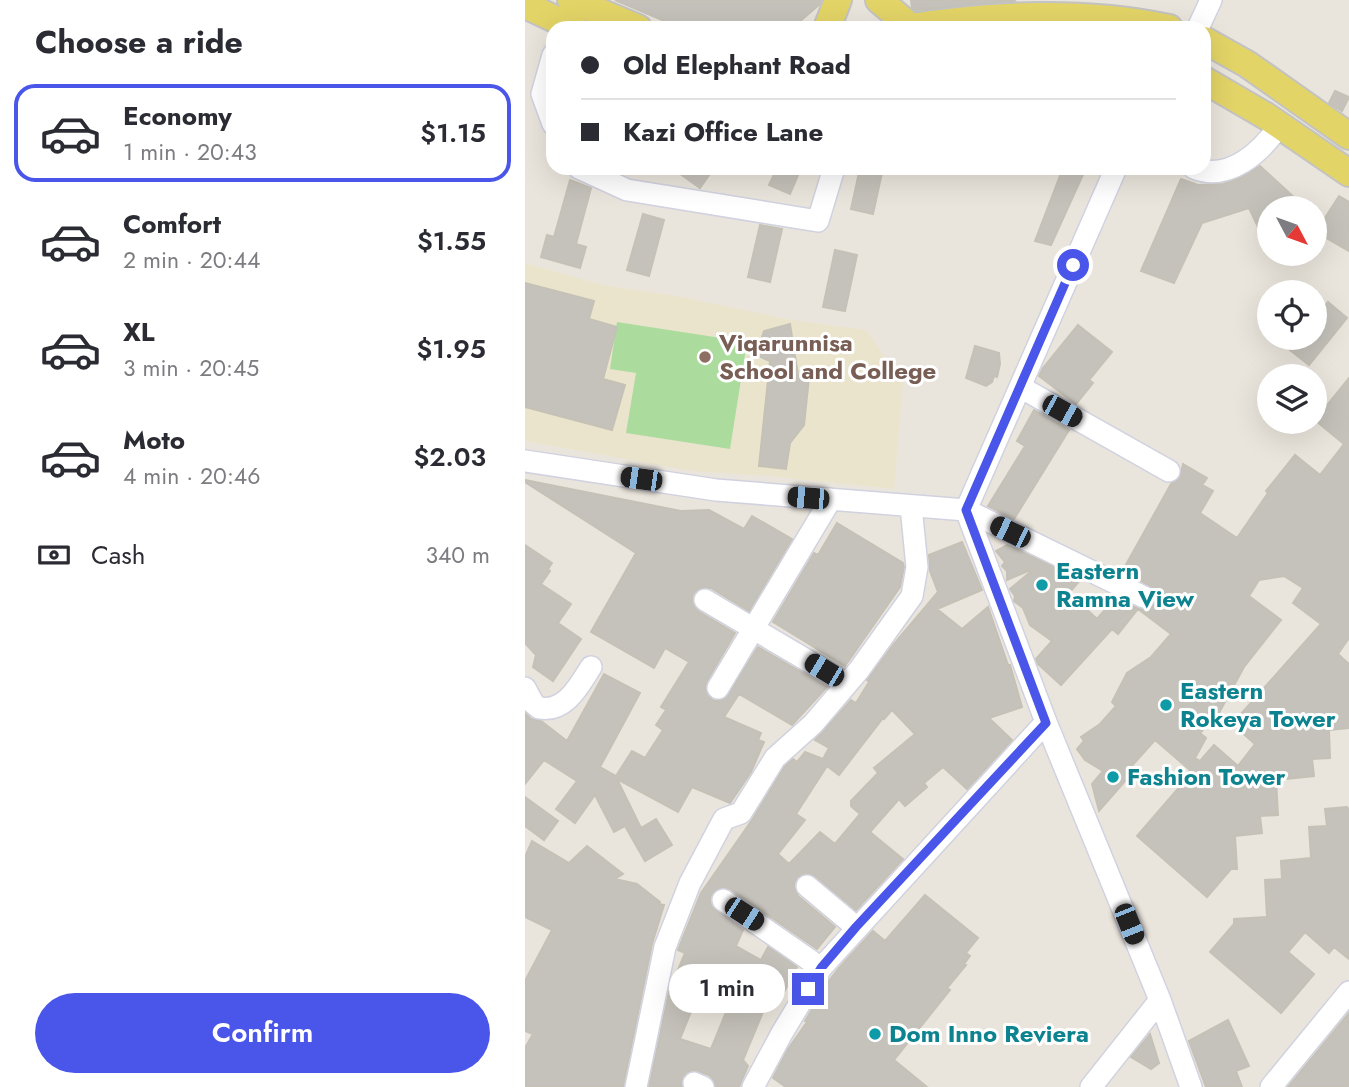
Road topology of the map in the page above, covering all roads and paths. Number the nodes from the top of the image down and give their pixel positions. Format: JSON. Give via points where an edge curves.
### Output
{"nodes":[{"id":1,"x":838,"y":0,"type":"edge"},
{"id":2,"x":879,"y":0,"type":"edge"},
{"id":3,"x":1210,"y":0,"type":"edge"},
{"id":4,"x":525,"y":5,"type":"edge"},
{"id":5,"x":569,"y":13,"type":"edge"},
{"id":6,"x":606,"y":21,"type":"edge"},
{"id":7,"x":830,"y":21,"type":"edge"},
{"id":8,"x":904,"y":21,"type":"edge"},
{"id":9,"x":981,"y":21,"type":"edge"},
{"id":10,"x":1124,"y":21,"type":"edge"},
{"id":11,"x":1201,"y":21,"type":"edge"},
{"id":12,"x":1211,"y":44,"type":"edge"},
{"id":13,"x":546,"y":80,"type":"edge"},
{"id":14,"x":1211,"y":83,"type":"edge"},
{"id":15,"x":546,"y":105,"type":"edge"},
{"id":16,"x":1279,"y":126,"type":"junction"},
{"id":17,"x":1349,"y":136,"type":"edge"},
{"id":18,"x":1211,"y":170,"type":"edge"},
{"id":19,"x":1349,"y":173,"type":"edge"},
{"id":20,"x":594,"y":175,"type":"edge"},
{"id":21,"x":832,"y":175,"type":"edge"},
{"id":22,"x":1113,"y":175,"type":"edge"},
{"id":23,"x":1020,"y":387,"type":"junction"},
{"id":24,"x":525,"y":461,"type":"edge"},
{"id":25,"x":1169,"y":471,"type":"dead end"},
{"id":26,"x":831,"y":499,"type":"junction"},
{"id":27,"x":911,"y":506,"type":"junction"},
{"id":28,"x":966,"y":510,"type":"junction"},
{"id":29,"x":1145,"y":597,"type":"dead end"},
{"id":30,"x":705,"y":600,"type":"dead end"},
{"id":31,"x":754,"y":629,"type":"junction"},
{"id":32,"x":591,"y":667,"type":"dead end"},
{"id":33,"x":847,"y":684,"type":"junction"},
{"id":34,"x":525,"y":688,"type":"edge"},
{"id":35,"x":718,"y":688,"type":"dead end"},
{"id":36,"x":1046,"y":723,"type":"junction"},
{"id":37,"x":807,"y":886,"type":"dead end"},
{"id":38,"x":723,"y":900,"type":"dead end"},
{"id":39,"x":856,"y":927,"type":"junction"},
{"id":40,"x":821,"y":968,"type":"junction"},
{"id":41,"x":1349,"y":992,"type":"edge"},
{"id":42,"x":1160,"y":1000,"type":"junction"},
{"id":43,"x":636,"y":1087,"type":"edge"},
{"id":44,"x":753,"y":1087,"type":"edge"},
{"id":45,"x":1091,"y":1087,"type":"edge"},
{"id":46,"x":1191,"y":1087,"type":"edge"},
{"id":47,"x":1271,"y":1087,"type":"edge"}],
"edges":[{"from":1,"to":7,"type":"main road"},
{"from":2,"to":8,"type":"main road"},
{"from":3,"to":11,"type":"street"},
{"from":4,"to":5,"type":"main road"},
{"from":5,"to":6,"type":"main road"},
{"from":9,"to":10,"type":"main road","via":[[1040,16]]},
{"from":12,"to":17,"type":"main road"},
{"from":13,"to":15,"type":"street","via":[[542,94]]},
{"from":14,"to":16,"type":"main road"},
{"from":16,"to":18,"type":"street","via":[[1269,141],[1234,168]]},
{"from":16,"to":19,"type":"main road"},
{"from":20,"to":21,"type":"street","via":[[627,190],[818,221]]},
{"from":22,"to":23,"type":"street"},
{"from":23,"to":25,"type":"street"},
{"from":23,"to":28,"type":"street"},
{"from":24,"to":26,"type":"street","via":[[716,490]]},
{"from":26,"to":27,"type":"street"},
{"from":26,"to":31,"type":"street"},
{"from":27,"to":28,"type":"street"},
{"from":27,"to":33,"type":"street","via":[[917,567],[912,596]]},
{"from":28,"to":29,"type":"street"},
{"from":28,"to":36,"type":"street"},
{"from":30,"to":31,"type":"street"},
{"from":31,"to":33,"type":"street"},
{"from":31,"to":35,"type":"street"},
{"from":32,"to":34,"type":"street","via":[[576,692],[553,708],[539,708]]},
{"from":33,"to":43,"type":"street","via":[[813,724],[775,758],[741,813],[724,819],[690,883],[665,947]]},
{"from":36,"to":39,"type":"street"},
{"from":36,"to":42,"type":"street"},
{"from":37,"to":39,"type":"street"},
{"from":38,"to":40,"type":"street"},
{"from":39,"to":40,"type":"street"},
{"from":40,"to":44,"type":"street"},
{"from":41,"to":47,"type":"street"},
{"from":42,"to":45,"type":"street"},
{"from":42,"to":46,"type":"street"}]}
